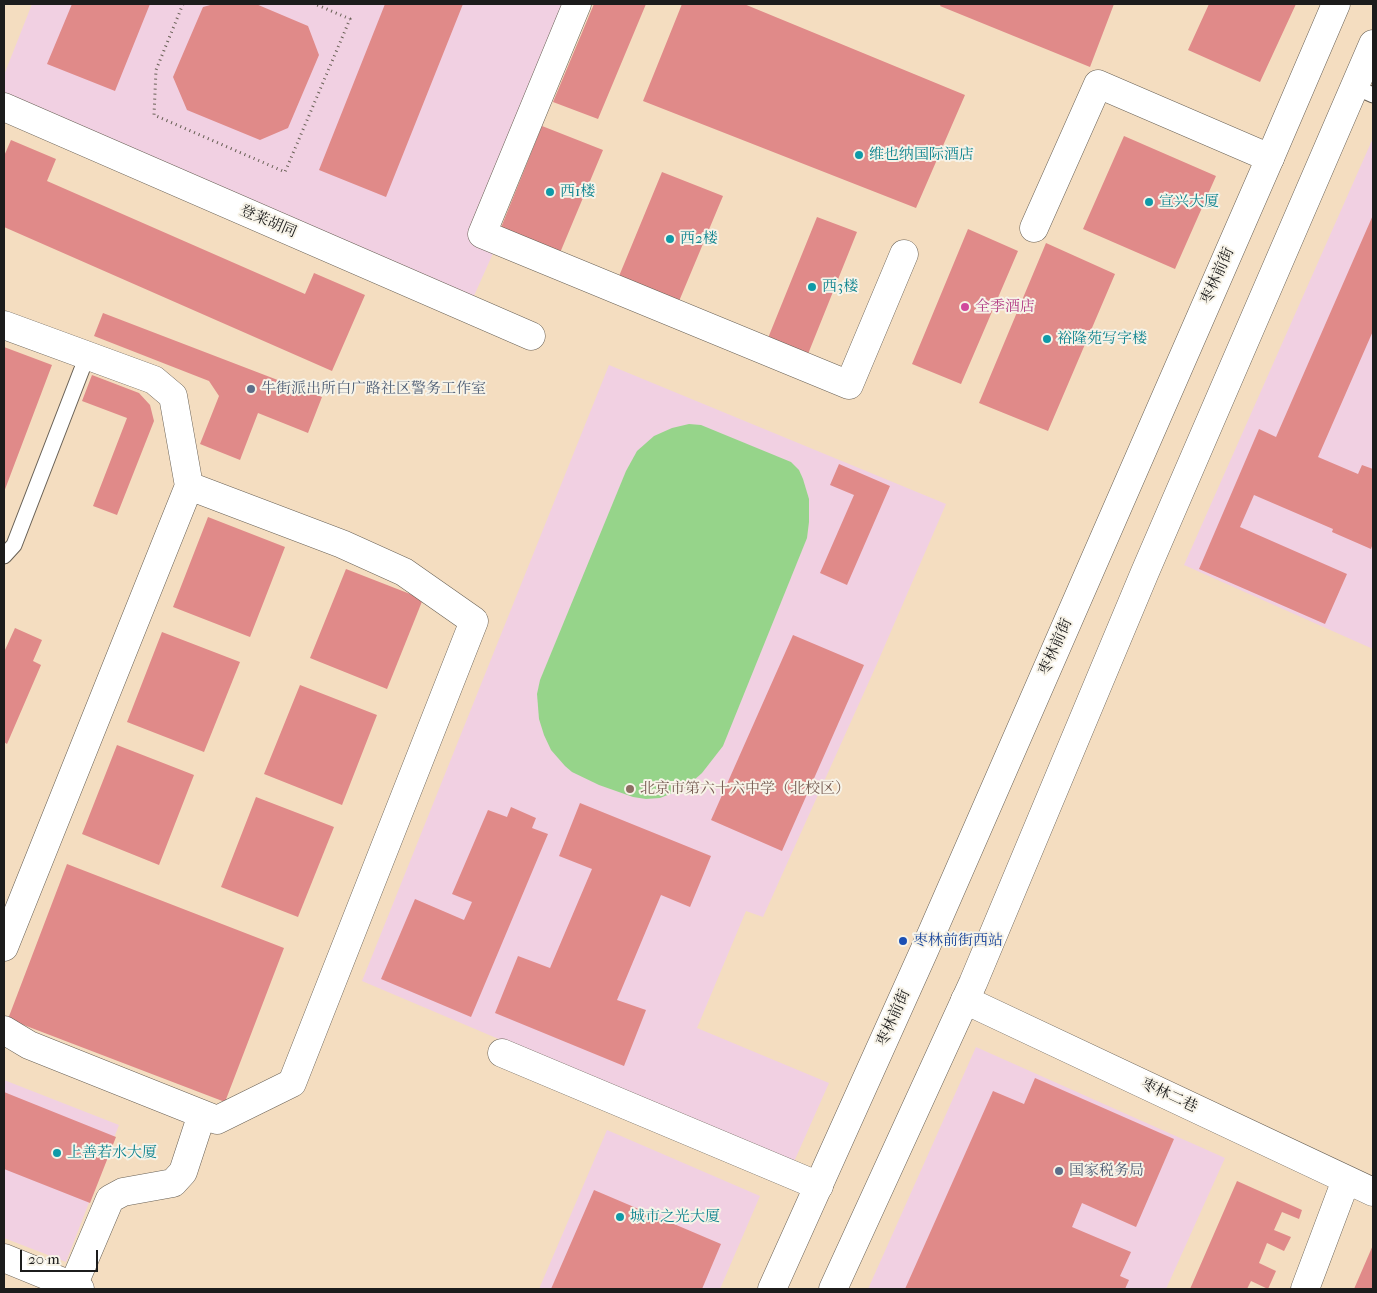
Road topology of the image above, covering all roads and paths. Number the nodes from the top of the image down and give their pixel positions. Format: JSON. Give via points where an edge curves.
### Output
{"nodes":[{"id":1,"x":183,"y":4,"type":"edge"},
{"id":2,"x":315,"y":4,"type":"edge"},
{"id":3,"x":577,"y":4,"type":"edge"},
{"id":4,"x":1336,"y":4,"type":"edge"},
{"id":5,"x":1373,"y":44,"type":"edge"},
{"id":6,"x":1364,"y":91,"type":"edge"},
{"id":7,"x":4,"y":108,"type":"edge"},
{"id":8,"x":1270,"y":158,"type":"junction"},
{"id":9,"x":1034,"y":228,"type":"dead end"},
{"id":10,"x":904,"y":254,"type":"dead end"},
{"id":11,"x":4,"y":325,"type":"edge"},
{"id":12,"x":532,"y":336,"type":"dead end"},
{"id":13,"x":87,"y":356,"type":"junction"},
{"id":14,"x":189,"y":486,"type":"junction"},
{"id":15,"x":4,"y":556,"type":"edge"},
{"id":16,"x":4,"y":947,"type":"edge"},
{"id":17,"x":965,"y":1000,"type":"junction"},
{"id":18,"x":4,"y":1030,"type":"edge"},
{"id":19,"x":502,"y":1053,"type":"dead end"},
{"id":20,"x":202,"y":1114,"type":"junction"},
{"id":21,"x":1346,"y":1180,"type":"junction"},
{"id":22,"x":819,"y":1186,"type":"junction"},
{"id":23,"x":1373,"y":1192,"type":"edge"},
{"id":24,"x":4,"y":1258,"type":"edge"},
{"id":25,"x":76,"y":1288,"type":"edge"},
{"id":26,"x":772,"y":1289,"type":"edge"},
{"id":27,"x":832,"y":1289,"type":"edge"},
{"id":28,"x":1304,"y":1289,"type":"edge"}],
"edges":[{"from":1,"to":2,"type":"path","via":[[156,70],[154,115],[285,172],[350,19]]},
{"from":3,"to":10,"type":"street","via":[[482,234],[849,385]]},
{"from":4,"to":8,"type":"street","name":"枣林前街"},
{"from":5,"to":6,"type":"street"},
{"from":6,"to":17,"type":"street","via":[[1149,563]]},
{"from":7,"to":12,"type":"street","name":"登莱胡同"},
{"from":8,"to":9,"type":"street","via":[[1098,84]]},
{"from":8,"to":22,"type":"street","name":"枣林前街"},
{"from":11,"to":13,"type":"street"},
{"from":13,"to":14,"type":"street","via":[[154,380],[172,396]]},
{"from":13,"to":15,"type":"lane","via":[[14,546]]},
{"from":14,"to":16,"type":"street"},
{"from":14,"to":20,"type":"street","via":[[342,544],[404,572],[474,621],[292,1082],[216,1120]]},
{"from":17,"to":21,"type":"street","name":"枣林二巷"},
{"from":17,"to":27,"type":"street"},
{"from":18,"to":20,"type":"street","via":[[29,1045]]},
{"from":19,"to":22,"type":"street"},
{"from":20,"to":25,"type":"street","via":[[183,1172],[173,1183],[123,1192],[110,1199]]},
{"from":21,"to":23,"type":"street","name":"枣林二巷"},
{"from":21,"to":28,"type":"street"},
{"from":22,"to":26,"type":"street","name":"枣林前街"},
{"from":24,"to":25,"type":"street"}]}
